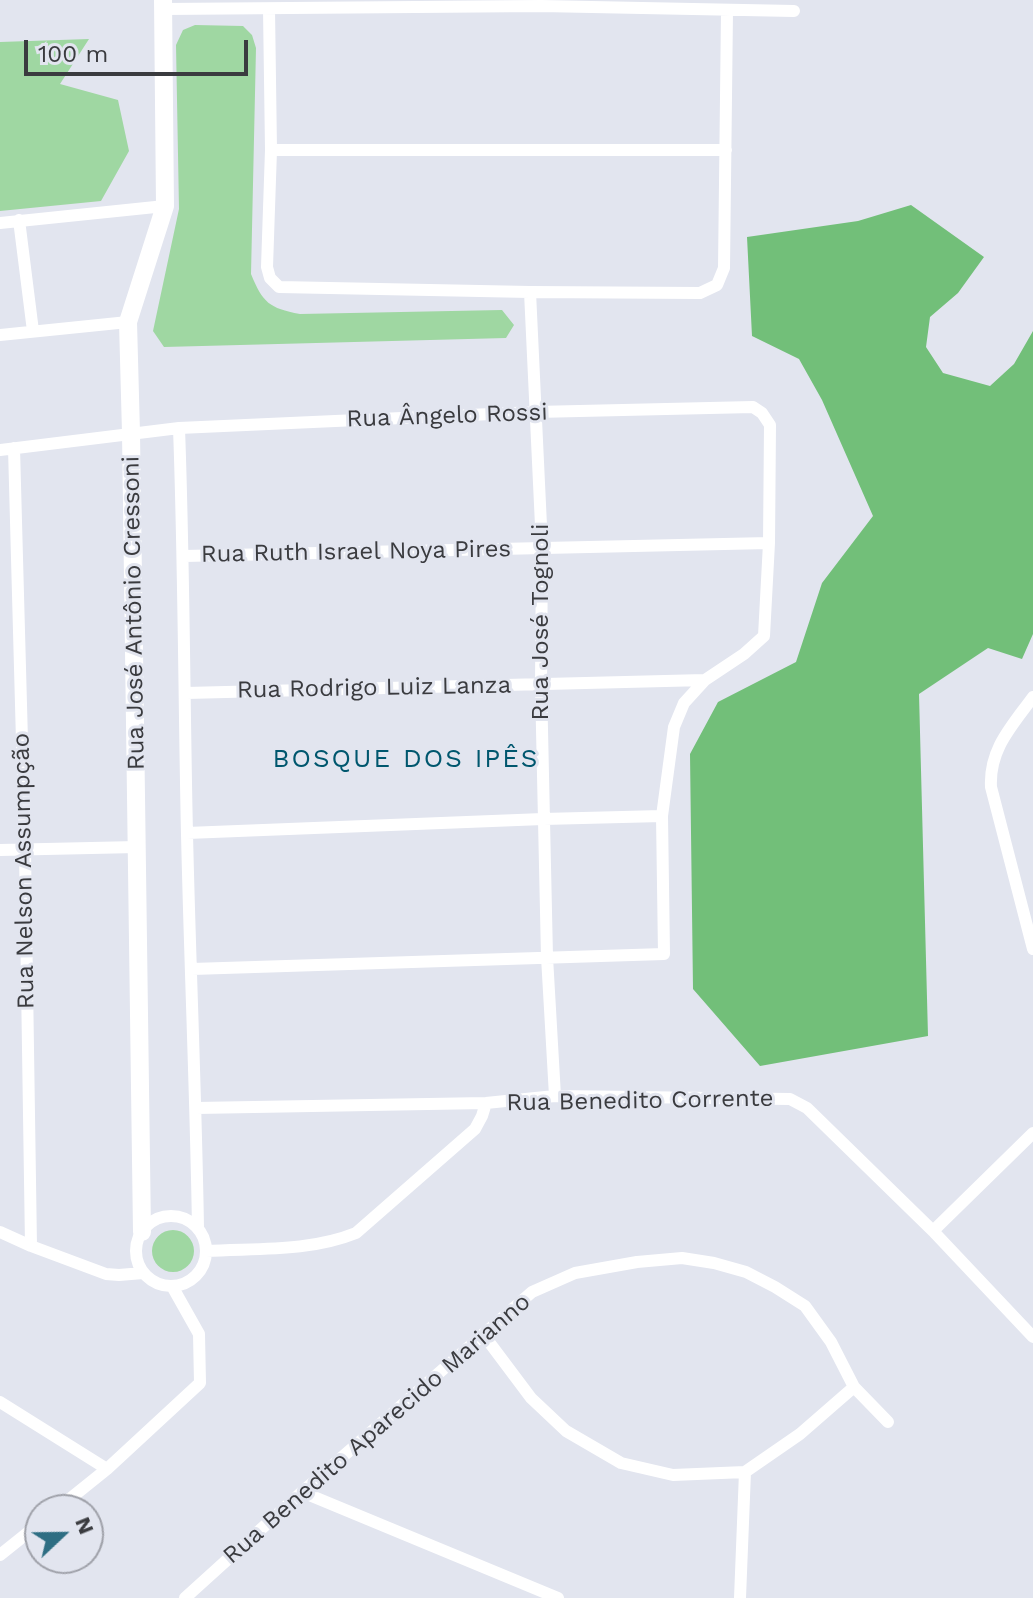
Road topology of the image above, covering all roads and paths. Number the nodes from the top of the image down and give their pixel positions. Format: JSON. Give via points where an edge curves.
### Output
{"nodes":[{"id":1,"x":541,"y":3,"type":"edge"},
{"id":2,"x":164,"y":4,"type":"edge"},
{"id":3,"x":269,"y":9,"type":"junction"},
{"id":4,"x":727,"y":11,"type":"junction"},
{"id":5,"x":794,"y":11,"type":"dead end"},
{"id":6,"x":271,"y":150,"type":"junction"},
{"id":7,"x":726,"y":150,"type":"junction"},
{"id":8,"x":165,"y":206,"type":"junction"},
{"id":9,"x":19,"y":220,"type":"junction"},
{"id":10,"x":0,"y":223,"type":"edge"},
{"id":11,"x":530,"y":292,"type":"junction"},
{"id":12,"x":128,"y":322,"type":"junction"},
{"id":13,"x":33,"y":331,"type":"junction"},
{"id":14,"x":0,"y":335,"type":"edge"},
{"id":15,"x":536,"y":412,"type":"junction"},
{"id":16,"x":179,"y":428,"type":"junction"},
{"id":17,"x":131,"y":433,"type":"junction"},
{"id":18,"x":7,"y":449,"type":"edge"},
{"id":19,"x":769,"y":543,"type":"junction"},
{"id":20,"x":542,"y":547,"type":"junction"},
{"id":21,"x":184,"y":556,"type":"junction"},
{"id":22,"x":705,"y":680,"type":"junction"},
{"id":23,"x":541,"y":684,"type":"junction"},
{"id":24,"x":186,"y":693,"type":"junction"},
{"id":25,"x":1033,"y":697,"type":"edge"},
{"id":26,"x":662,"y":816,"type":"junction"},
{"id":27,"x":543,"y":819,"type":"junction"},
{"id":28,"x":187,"y":833,"type":"junction"},
{"id":29,"x":137,"y":847,"type":"junction"},
{"id":30,"x":0,"y":850,"type":"edge"},
{"id":31,"x":25,"y":851,"type":"junction"},
{"id":32,"x":1033,"y":949,"type":"edge"},
{"id":33,"x":547,"y":957,"type":"junction"},
{"id":34,"x":192,"y":969,"type":"junction"},
{"id":35,"x":555,"y":1096,"type":"junction"},
{"id":36,"x":486,"y":1103,"type":"junction"},
{"id":37,"x":196,"y":1108,"type":"junction"},
{"id":38,"x":1033,"y":1133,"type":"edge"},
{"id":39,"x":198,"y":1229,"type":"junction"},
{"id":40,"x":933,"y":1231,"type":"junction"},
{"id":41,"x":0,"y":1232,"type":"edge"},
{"id":42,"x":142,"y":1232,"type":"junction"},
{"id":43,"x":31,"y":1246,"type":"junction"},
{"id":44,"x":206,"y":1251,"type":"junction"},
{"id":45,"x":143,"y":1273,"type":"junction"},
{"id":46,"x":172,"y":1286,"type":"junction"},
{"id":47,"x":1032,"y":1333,"type":"edge"},
{"id":48,"x":483,"y":1334,"type":"junction"},
{"id":49,"x":854,"y":1387,"type":"junction"},
{"id":50,"x":0,"y":1402,"type":"edge"},
{"id":51,"x":888,"y":1422,"type":"dead end"},
{"id":52,"x":107,"y":1469,"type":"junction"},
{"id":53,"x":745,"y":1472,"type":"junction"},
{"id":54,"x":302,"y":1492,"type":"junction"},
{"id":55,"x":76,"y":1494,"type":"edge"},
{"id":56,"x":24,"y":1536,"type":"edge"},
{"id":57,"x":0,"y":1555,"type":"edge"},
{"id":58,"x":185,"y":1598,"type":"edge"},
{"id":59,"x":558,"y":1598,"type":"edge"},
{"id":60,"x":740,"y":1598,"type":"edge"}],
"edges":[{"from":1,"to":3,"type":"street"},
{"from":1,"to":4,"type":"street"},
{"from":2,"to":3,"type":"street"},
{"from":2,"to":8,"type":"street","name":"Rua José Antônio Cressoni"},
{"from":3,"to":6,"type":"street"},
{"from":4,"to":5,"type":"street"},
{"from":4,"to":7,"type":"street"},
{"from":6,"to":7,"type":"street"},
{"from":6,"to":11,"type":"street","via":[[267,267],[279,287]]},
{"from":7,"to":11,"type":"street","via":[[724,268],[717,285],[700,293]]},
{"from":8,"to":9,"type":"street"},
{"from":8,"to":12,"type":"street","name":"Rua José Antônio Cressoni"},
{"from":9,"to":10,"type":"street"},
{"from":9,"to":13,"type":"street"},
{"from":11,"to":15,"type":"street","name":"Rua José Tognoli"},
{"from":12,"to":13,"type":"street"},
{"from":12,"to":17,"type":"street","name":"Rua José Antônio Cressoni"},
{"from":13,"to":14,"type":"street"},
{"from":15,"to":16,"type":"street","name":"Rua Ângelo Rossi"},
{"from":15,"to":19,"type":"street","name":"Rua Ângelo Rossi","via":[[753,407],[770,425]]},
{"from":15,"to":20,"type":"street","name":"Rua José Tognoli"},
{"from":16,"to":17,"type":"street","name":"Rua Ângelo Rossi"},
{"from":16,"to":21,"type":"street","name":"Rua José Antônio Cressoni"},
{"from":17,"to":18,"type":"street","name":"Rua Ângelo Rossi"},
{"from":17,"to":29,"type":"street","name":"Rua José Antônio Cressoni"},
{"from":18,"to":31,"type":"street","name":"Rua Nelson Assumpção"},
{"from":19,"to":20,"type":"street","name":"Rua Ruth Israel Noya Pires"},
{"from":19,"to":22,"type":"street","via":[[764,636]]},
{"from":20,"to":21,"type":"street","name":"Rua Ruth Israel Noya Pires"},
{"from":20,"to":23,"type":"street","name":"Rua José Tognoli"},
{"from":21,"to":24,"type":"street","name":"Rua José Antônio Cressoni"},
{"from":22,"to":23,"type":"street","name":"Rua Rodrigo Luiz Lanza"},
{"from":22,"to":26,"type":"street","via":[[684,703],[674,727]]},
{"from":23,"to":24,"type":"street","name":"Rua Rodrigo Luiz Lanza"},
{"from":23,"to":27,"type":"street","name":"Rua José Tognoli"},
{"from":24,"to":28,"type":"street","name":"Rua José Antônio Cressoni"},
{"from":25,"to":32,"type":"street","via":[[999,745],[990,770]]},
{"from":26,"to":27,"type":"street"},
{"from":26,"to":33,"type":"street","via":[[664,954]]},
{"from":27,"to":28,"type":"street"},
{"from":27,"to":33,"type":"street","name":"Rua José Tognoli"},
{"from":28,"to":34,"type":"street","name":"Rua José Antônio Cressoni"},
{"from":29,"to":31,"type":"street"},
{"from":29,"to":42,"type":"street","name":"Rua José Antônio Cressoni"},
{"from":30,"to":31,"type":"street"},
{"from":31,"to":43,"type":"street","name":"Rua Nelson Assumpção"},
{"from":33,"to":34,"type":"street"},
{"from":33,"to":35,"type":"street","name":"Rua José Tognoli"},
{"from":34,"to":37,"type":"street","name":"Rua José Antônio Cressoni"},
{"from":35,"to":36,"type":"street","name":"Rua Benedito Corrente"},
{"from":35,"to":40,"type":"street","name":"Rua Benedito Corrente","via":[[790,1099],[807,1108]]},
{"from":36,"to":37,"type":"street","name":"Rua Benedito Corrente"},
{"from":36,"to":44,"type":"street","via":[[475,1129],[356,1233],[308,1246]]},
{"from":37,"to":39,"type":"street","name":"Rua José Antônio Cressoni"},
{"from":38,"to":40,"type":"street"},
{"from":39,"to":42,"type":"street","via":[[169,1216]]},
{"from":39,"to":44,"type":"street"},
{"from":40,"to":47,"type":"street","name":"Rua Benedito Corrente"},
{"from":41,"to":43,"type":"street"},
{"from":42,"to":45,"type":"street","via":[[136,1253]]},
{"from":43,"to":45,"type":"street","via":[[106,1274]]},
{"from":44,"to":46,"type":"street","via":[[200,1272]]},
{"from":45,"to":46,"type":"street"},
{"from":46,"to":52,"type":"street","via":[[199,1334],[200,1383]]},
{"from":48,"to":49,"type":"street","name":"Rua Benedito Aparecido Marianno","via":[[532,1292],[554,1281],[575,1273],[682,1258],[746,1272],[805,1306]]},
{"from":48,"to":53,"type":"street","via":[[531,1398],[566,1431],[621,1463],[673,1475]]},
{"from":48,"to":54,"type":"street","name":"Rua Benedito Aparecido Marianno"},
{"from":49,"to":51,"type":"street","name":"Rua Benedito Aparecido Marianno"},
{"from":49,"to":53,"type":"street"},
{"from":50,"to":52,"type":"street"},
{"from":52,"to":55,"type":"street"},
{"from":53,"to":60,"type":"street"},
{"from":54,"to":58,"type":"street","name":"Rua Benedito Aparecido Marianno"},
{"from":54,"to":59,"type":"street"},
{"from":56,"to":57,"type":"street"}]}
